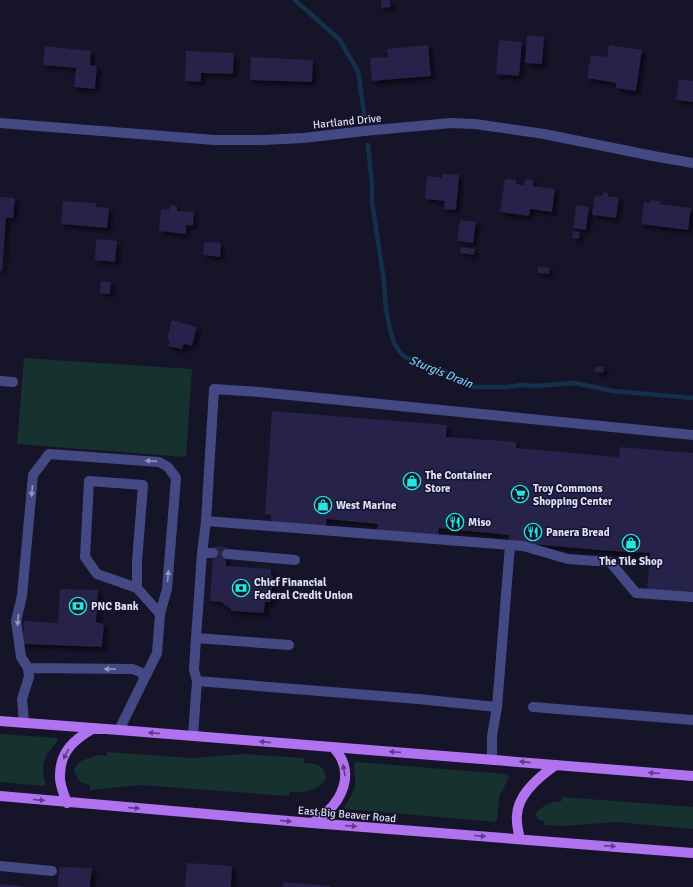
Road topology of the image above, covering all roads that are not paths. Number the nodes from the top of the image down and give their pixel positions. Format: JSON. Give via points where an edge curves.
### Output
{"nodes":[{"id":1,"x":0,"y":123,"type":"edge"},
{"id":2,"x":693,"y":163,"type":"edge"},
{"id":3,"x":0,"y":381,"type":"edge"},
{"id":4,"x":13,"y":382,"type":"dead end"},
{"id":5,"x":693,"y":435,"type":"edge"},
{"id":6,"x":206,"y":521,"type":"junction"},
{"id":7,"x":510,"y":545,"type":"junction"},
{"id":8,"x":202,"y":553,"type":"junction"},
{"id":9,"x":213,"y":554,"type":"dead end"},
{"id":10,"x":227,"y":554,"type":"dead end"},
{"id":11,"x":295,"y":560,"type":"dead end"},
{"id":12,"x":137,"y":588,"type":"junction"},
{"id":13,"x":693,"y":597,"type":"edge"},
{"id":14,"x":160,"y":614,"type":"junction"},
{"id":15,"x":196,"y":638,"type":"junction"},
{"id":16,"x":289,"y":645,"type":"dead end"},
{"id":17,"x":28,"y":668,"type":"junction"},
{"id":18,"x":144,"y":679,"type":"junction"},
{"id":19,"x":197,"y":681,"type":"junction"},
{"id":20,"x":497,"y":707,"type":"junction"},
{"id":21,"x":533,"y":707,"type":"dead end"},
{"id":22,"x":693,"y":720,"type":"edge"},
{"id":23,"x":0,"y":721,"type":"edge"},
{"id":24,"x":24,"y":723,"type":"junction"},
{"id":25,"x":94,"y":728,"type":"junction"},
{"id":26,"x":119,"y":730,"type":"junction"},
{"id":27,"x":193,"y":736,"type":"junction"},
{"id":28,"x":334,"y":748,"type":"junction"},
{"id":29,"x":492,"y":760,"type":"junction"},
{"id":30,"x":556,"y":765,"type":"junction"},
{"id":31,"x":693,"y":776,"type":"edge"},
{"id":32,"x":0,"y":796,"type":"edge"},
{"id":33,"x":67,"y":803,"type":"junction"},
{"id":34,"x":312,"y":823,"type":"junction"},
{"id":35,"x":520,"y":840,"type":"junction"},
{"id":36,"x":693,"y":853,"type":"edge"},
{"id":37,"x":0,"y":866,"type":"edge"},
{"id":38,"x":52,"y":871,"type":"dead end"}],
"edges":[{"from":1,"to":2,"type":"street","name":"Hartland Drive","via":[[214,140],[303,138],[364,131],[475,124],[544,134]]},
{"from":3,"to":4,"type":"street"},
{"from":5,"to":6,"type":"street","via":[[214,389]]},
{"from":6,"to":7,"type":"street"},
{"from":6,"to":8,"type":"street"},
{"from":7,"to":13,"type":"street","via":[[523,546],[568,559],[610,562],[636,593]]},
{"from":7,"to":20,"type":"street"},
{"from":8,"to":9,"type":"street"},
{"from":8,"to":15,"type":"street"},
{"from":10,"to":11,"type":"street"},
{"from":12,"to":12,"type":"street","via":[[142,485],[89,481],[85,557],[97,574]]},
{"from":12,"to":14,"type":"street"},
{"from":14,"to":17,"type":"street","one_way":true,"via":[[167,589],[176,478],[168,467],[159,462],[50,454],[33,475],[22,596],[16,621],[20,657]]},
{"from":14,"to":18,"type":"street","via":[[157,653]]},
{"from":15,"to":16,"type":"street"},
{"from":15,"to":19,"type":"street","via":[[194,670]]},
{"from":18,"to":17,"type":"street","one_way":true,"via":[[142,673],[133,669]]},
{"from":17,"to":24,"type":"street","via":[[29,678],[22,699]]},
{"from":18,"to":26,"type":"street"},
{"from":19,"to":20,"type":"street"},
{"from":19,"to":27,"type":"street"},
{"from":20,"to":29,"type":"street","via":[[492,736]]},
{"from":21,"to":22,"type":"street"},
{"from":23,"to":24,"type":"main road"},
{"from":24,"to":25,"type":"main road"},
{"from":25,"to":26,"type":"main road"},
{"from":25,"to":33,"type":"main road","one_way":true,"via":[[72,744],[61,765],[60,776]]},
{"from":27,"to":26,"type":"main road","one_way":true},
{"from":28,"to":27,"type":"main road","one_way":true},
{"from":29,"to":28,"type":"main road","one_way":true},
{"from":34,"to":28,"type":"main road","one_way":true,"via":[[337,802],[344,787],[345,769]]},
{"from":30,"to":29,"type":"main road","one_way":true},
{"from":31,"to":30,"type":"main road","one_way":true},
{"from":30,"to":35,"type":"main road","via":[[534,782],[520,803],[517,813]]},
{"from":32,"to":33,"type":"main road","name":"East Big Beaver Road","one_way":true},
{"from":33,"to":34,"type":"main road","name":"East Big Beaver Road","one_way":true},
{"from":34,"to":35,"type":"main road","name":"East Big Beaver Road","one_way":true},
{"from":35,"to":36,"type":"main road","name":"East Big Beaver Road","one_way":true},
{"from":37,"to":38,"type":"street"}]}
